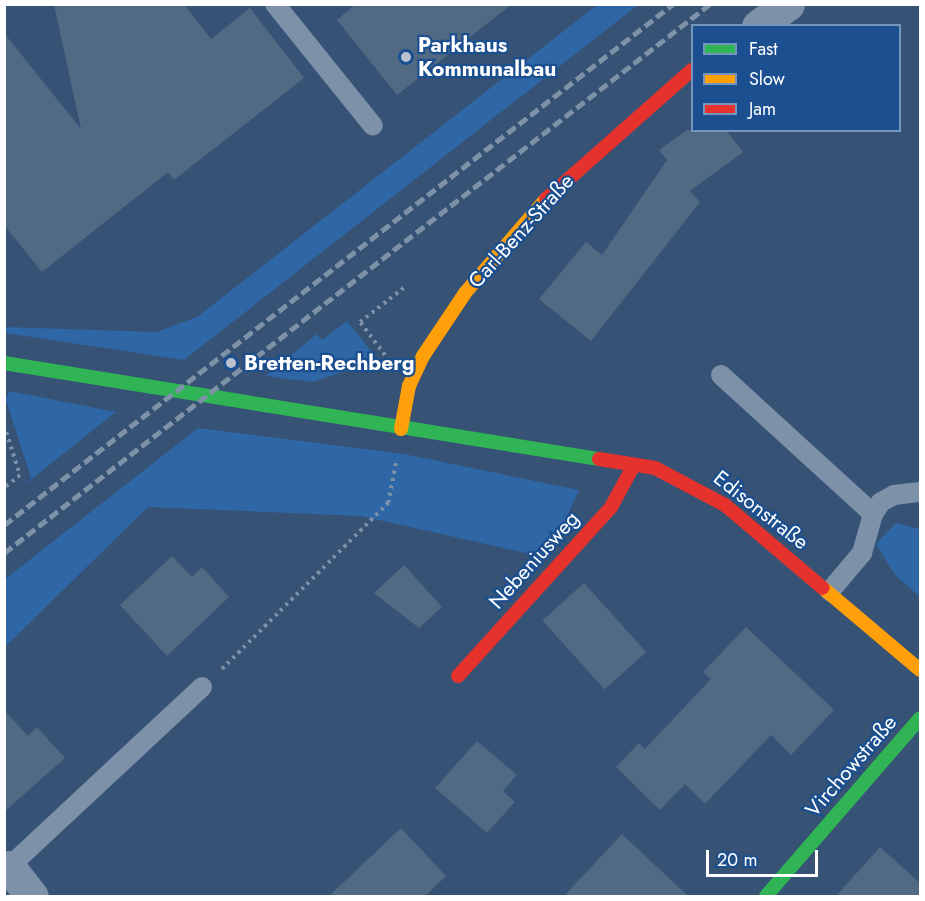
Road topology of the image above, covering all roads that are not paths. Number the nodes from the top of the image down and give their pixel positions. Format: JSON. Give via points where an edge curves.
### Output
{"nodes":[{"id":1,"x":275,"y":4,"type":"edge"},
{"id":2,"x":788,"y":4,"type":"edge"},
{"id":3,"x":761,"y":24,"type":"edge"},
{"id":4,"x":691,"y":72,"type":"edge"},
{"id":5,"x":372,"y":126,"type":"dead end"},
{"id":6,"x":4,"y":363,"type":"edge"},
{"id":7,"x":721,"y":375,"type":"dead end"},
{"id":8,"x":401,"y":429,"type":"junction"},
{"id":9,"x":634,"y":465,"type":"junction"},
{"id":10,"x":921,"y":492,"type":"edge"},
{"id":11,"x":873,"y":514,"type":"junction"},
{"id":12,"x":830,"y":591,"type":"junction"},
{"id":13,"x":921,"y":670,"type":"edge"},
{"id":14,"x":458,"y":676,"type":"dead end"},
{"id":15,"x":202,"y":687,"type":"road end"},
{"id":16,"x":921,"y":718,"type":"edge"},
{"id":17,"x":9,"y":867,"type":"joint"},
{"id":18,"x":32,"y":897,"type":"edge"},
{"id":19,"x":766,"y":897,"type":"edge"}],
"edges":[{"from":1,"to":5,"type":"lane"},
{"from":2,"to":3,"type":"street"},
{"from":4,"to":8,"type":"street","name":"Carl-Benz-Straße","via":[[552,192],[465,293],[423,356],[409,386]]},
{"from":6,"to":8,"type":"street","name":"Edisonstraße"},
{"from":7,"to":11,"type":"lane"},
{"from":8,"to":9,"type":"street","name":"Edisonstraße"},
{"from":9,"to":12,"type":"street","name":"Edisonstraße","via":[[693,484]]},
{"from":9,"to":14,"type":"street","name":"Nebeniusweg","via":[[610,507]]},
{"from":10,"to":11,"type":"lane","via":[[894,495]]},
{"from":11,"to":12,"type":"lane","via":[[862,553]]},
{"from":12,"to":13,"type":"street","name":"Edisonstraße"},
{"from":15,"to":17,"type":"lane"},
{"from":16,"to":19,"type":"street","name":"Virchowstraße"},
{"from":17,"to":18,"type":"street"}]}
